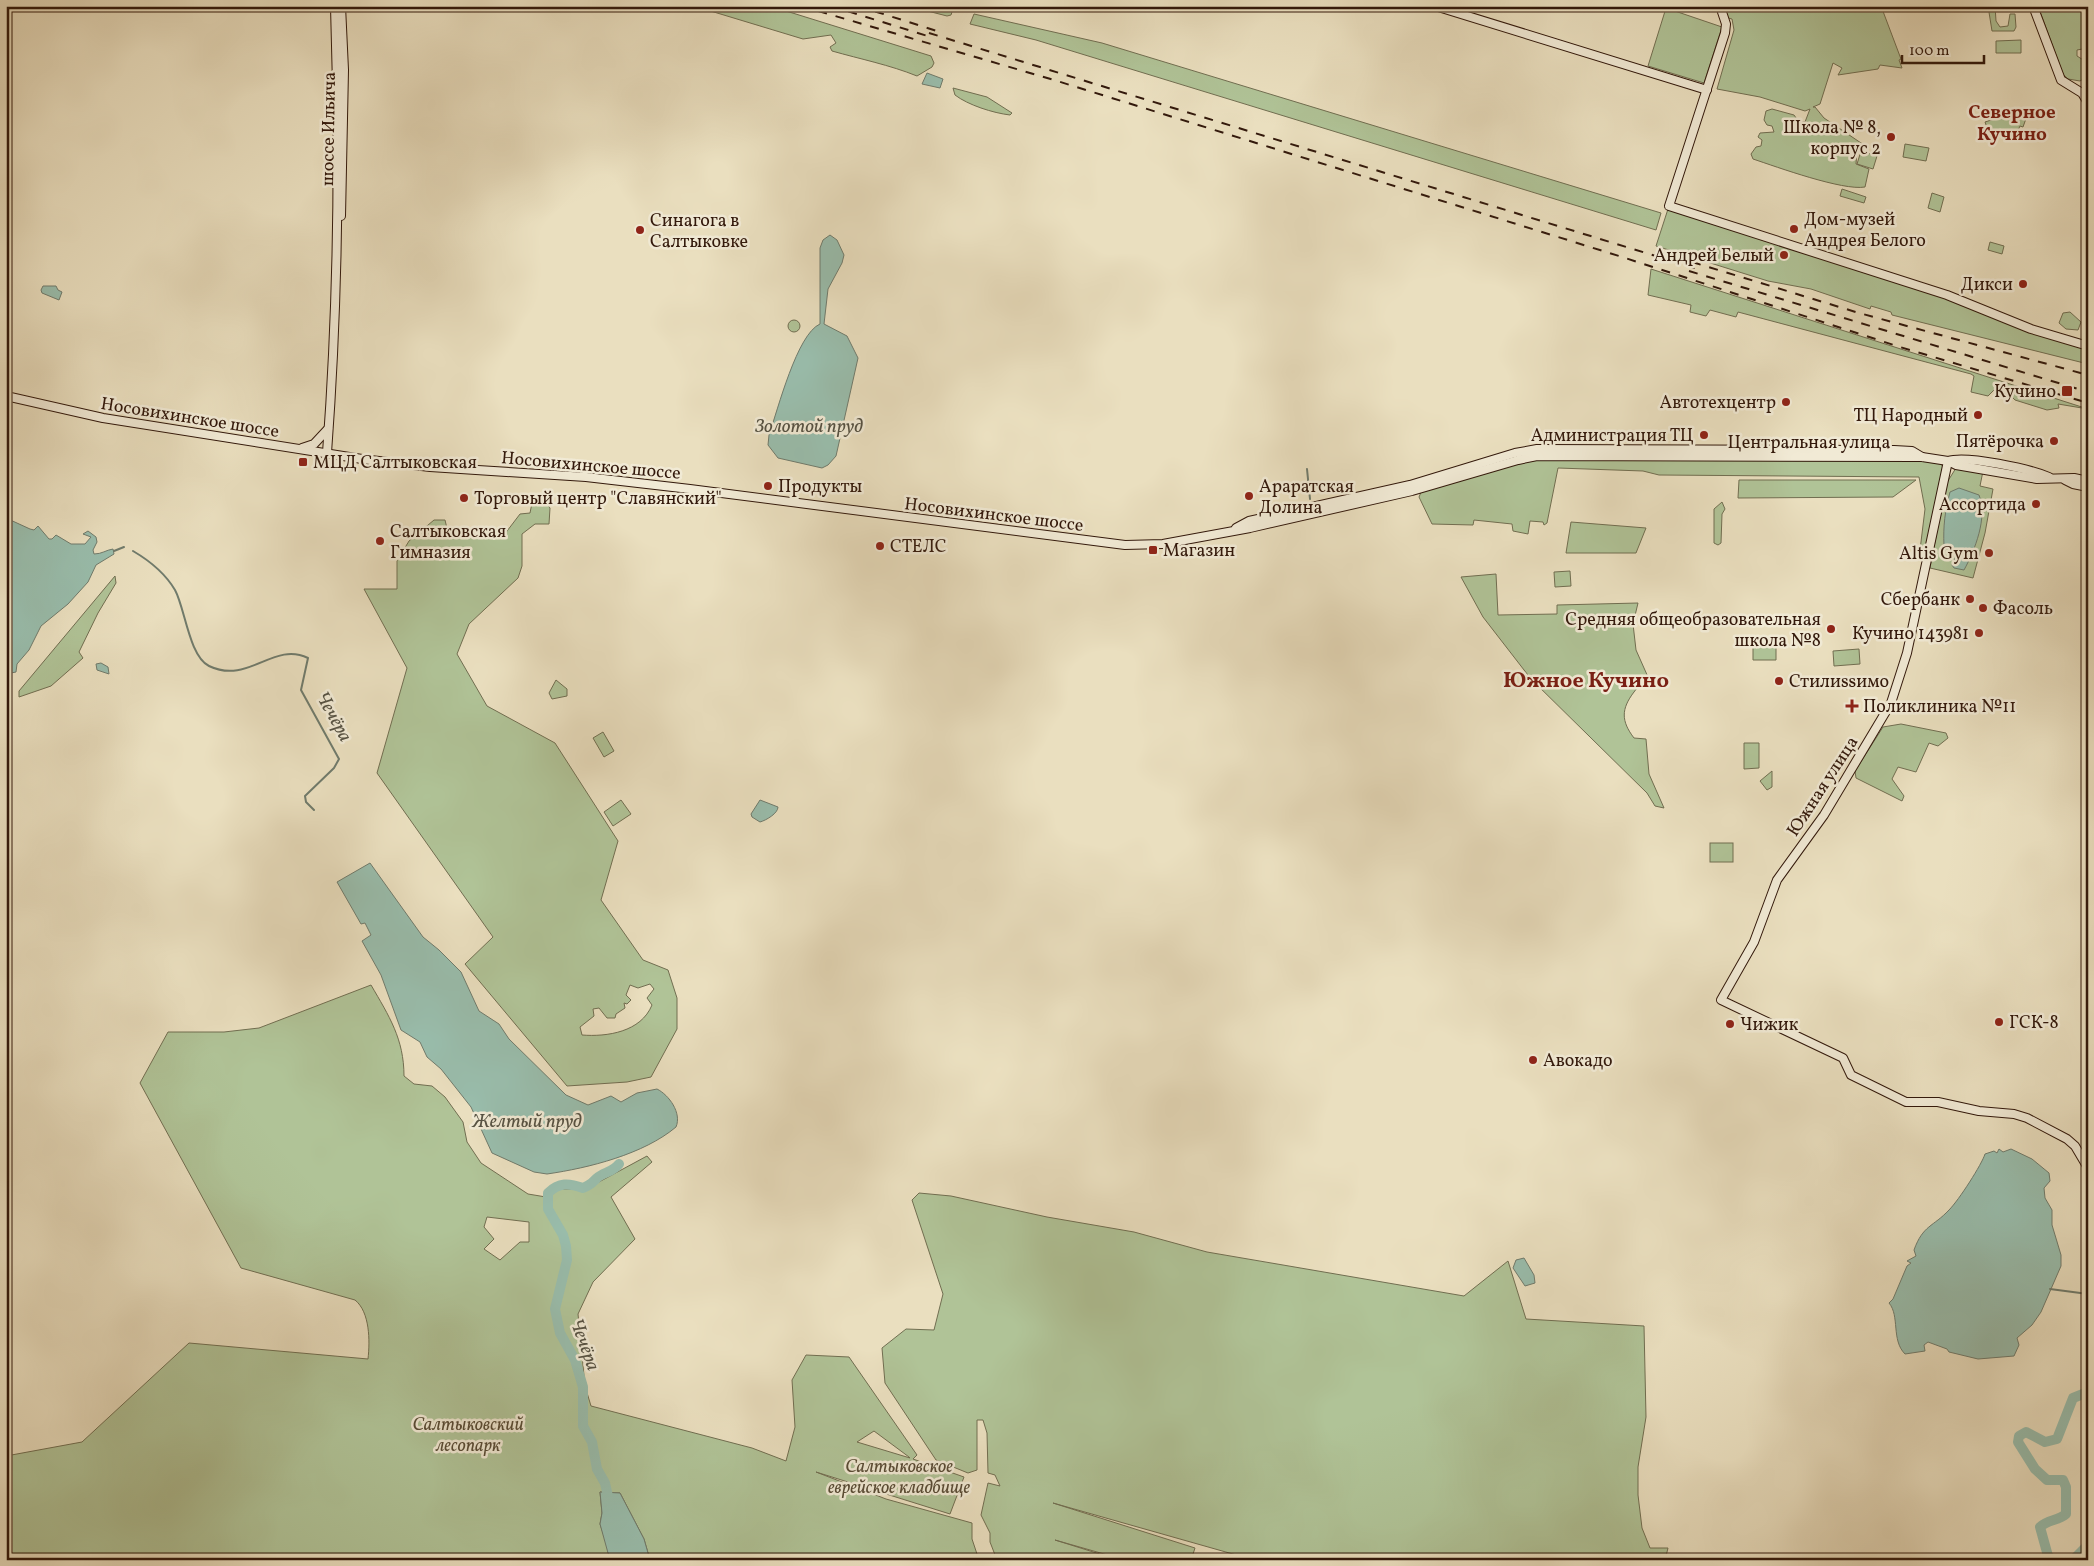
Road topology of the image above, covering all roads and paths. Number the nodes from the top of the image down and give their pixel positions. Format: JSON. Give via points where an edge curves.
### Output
{"nodes":[{"id":1,"x":335,"y":6,"type":"edge"},
{"id":2,"x":342,"y":6,"type":"edge"},
{"id":3,"x":1435,"y":6,"type":"edge"},
{"id":4,"x":1720,"y":6,"type":"edge"},
{"id":5,"x":2032,"y":6,"type":"edge"},
{"id":6,"x":1707,"y":90,"type":"junction"},
{"id":7,"x":2088,"y":103,"type":"edge"},
{"id":8,"x":336,"y":253,"type":"junction"},
{"id":9,"x":2088,"y":346,"type":"edge"},
{"id":10,"x":6,"y":396,"type":"edge"},
{"id":11,"x":328,"y":427,"type":"junction"},
{"id":12,"x":300,"y":449,"type":"junction"},
{"id":13,"x":326,"y":453,"type":"junction"},
{"id":14,"x":1948,"y":461,"type":"junction"},
{"id":15,"x":2065,"y":480,"type":"junction"},
{"id":16,"x":2088,"y":481,"type":"edge"},
{"id":17,"x":2088,"y":488,"type":"edge"},
{"id":18,"x":1235,"y":529,"type":"joint"},
{"id":19,"x":2088,"y":1168,"type":"edge"}],
"edges":[{"from":1,"to":8,"type":"main road","name":"шоссе Ильича","via":[[338,99]]},
{"from":2,"to":8,"type":"main road","name":"шоссе Ильича","via":[[343,183]]},
{"from":3,"to":6,"type":"main road"},
{"from":4,"to":6,"type":"main road","via":[[1726,29]]},
{"from":5,"to":7,"type":"main road","via":[[2061,80],[2082,92]]},
{"from":6,"to":9,"type":"main road","via":[[1669,206],[1950,296],[2031,329]]},
{"from":8,"to":11,"type":"main road","name":"шоссе Ильича"},
{"from":10,"to":12,"type":"main road","name":"Носовихинское шоссе","via":[[103,418]]},
{"from":11,"to":12,"type":"main road","via":[[324,436],[314,444]]},
{"from":11,"to":13,"type":"main road","name":"шоссе Ильича"},
{"from":12,"to":13,"type":"main road","name":"Носовихинское шоссе"},
{"from":13,"to":18,"type":"main road","name":"Носовихинское шоссе","via":[[430,467],[690,489],[1112,544],[1166,543]]},
{"from":14,"to":15,"type":"main road","name":"Центральная улица","via":[[1956,458],[2036,471]]},
{"from":14,"to":18,"type":"main road","name":"Центральная улица","via":[[1922,457],[1768,453],[1529,457],[1412,491]]},
{"from":14,"to":19,"type":"main road","name":"Южная улица","via":[[1909,647],[1891,703],[1837,794],[1777,880],[1754,942],[1721,1000],[1843,1058],[1851,1075],[1906,1102],[1938,1102],[2027,1118],[2067,1139]]},
{"from":15,"to":16,"type":"main road","name":"Центральная улица"},
{"from":15,"to":17,"type":"main road","name":"Центральная улица"}]}
